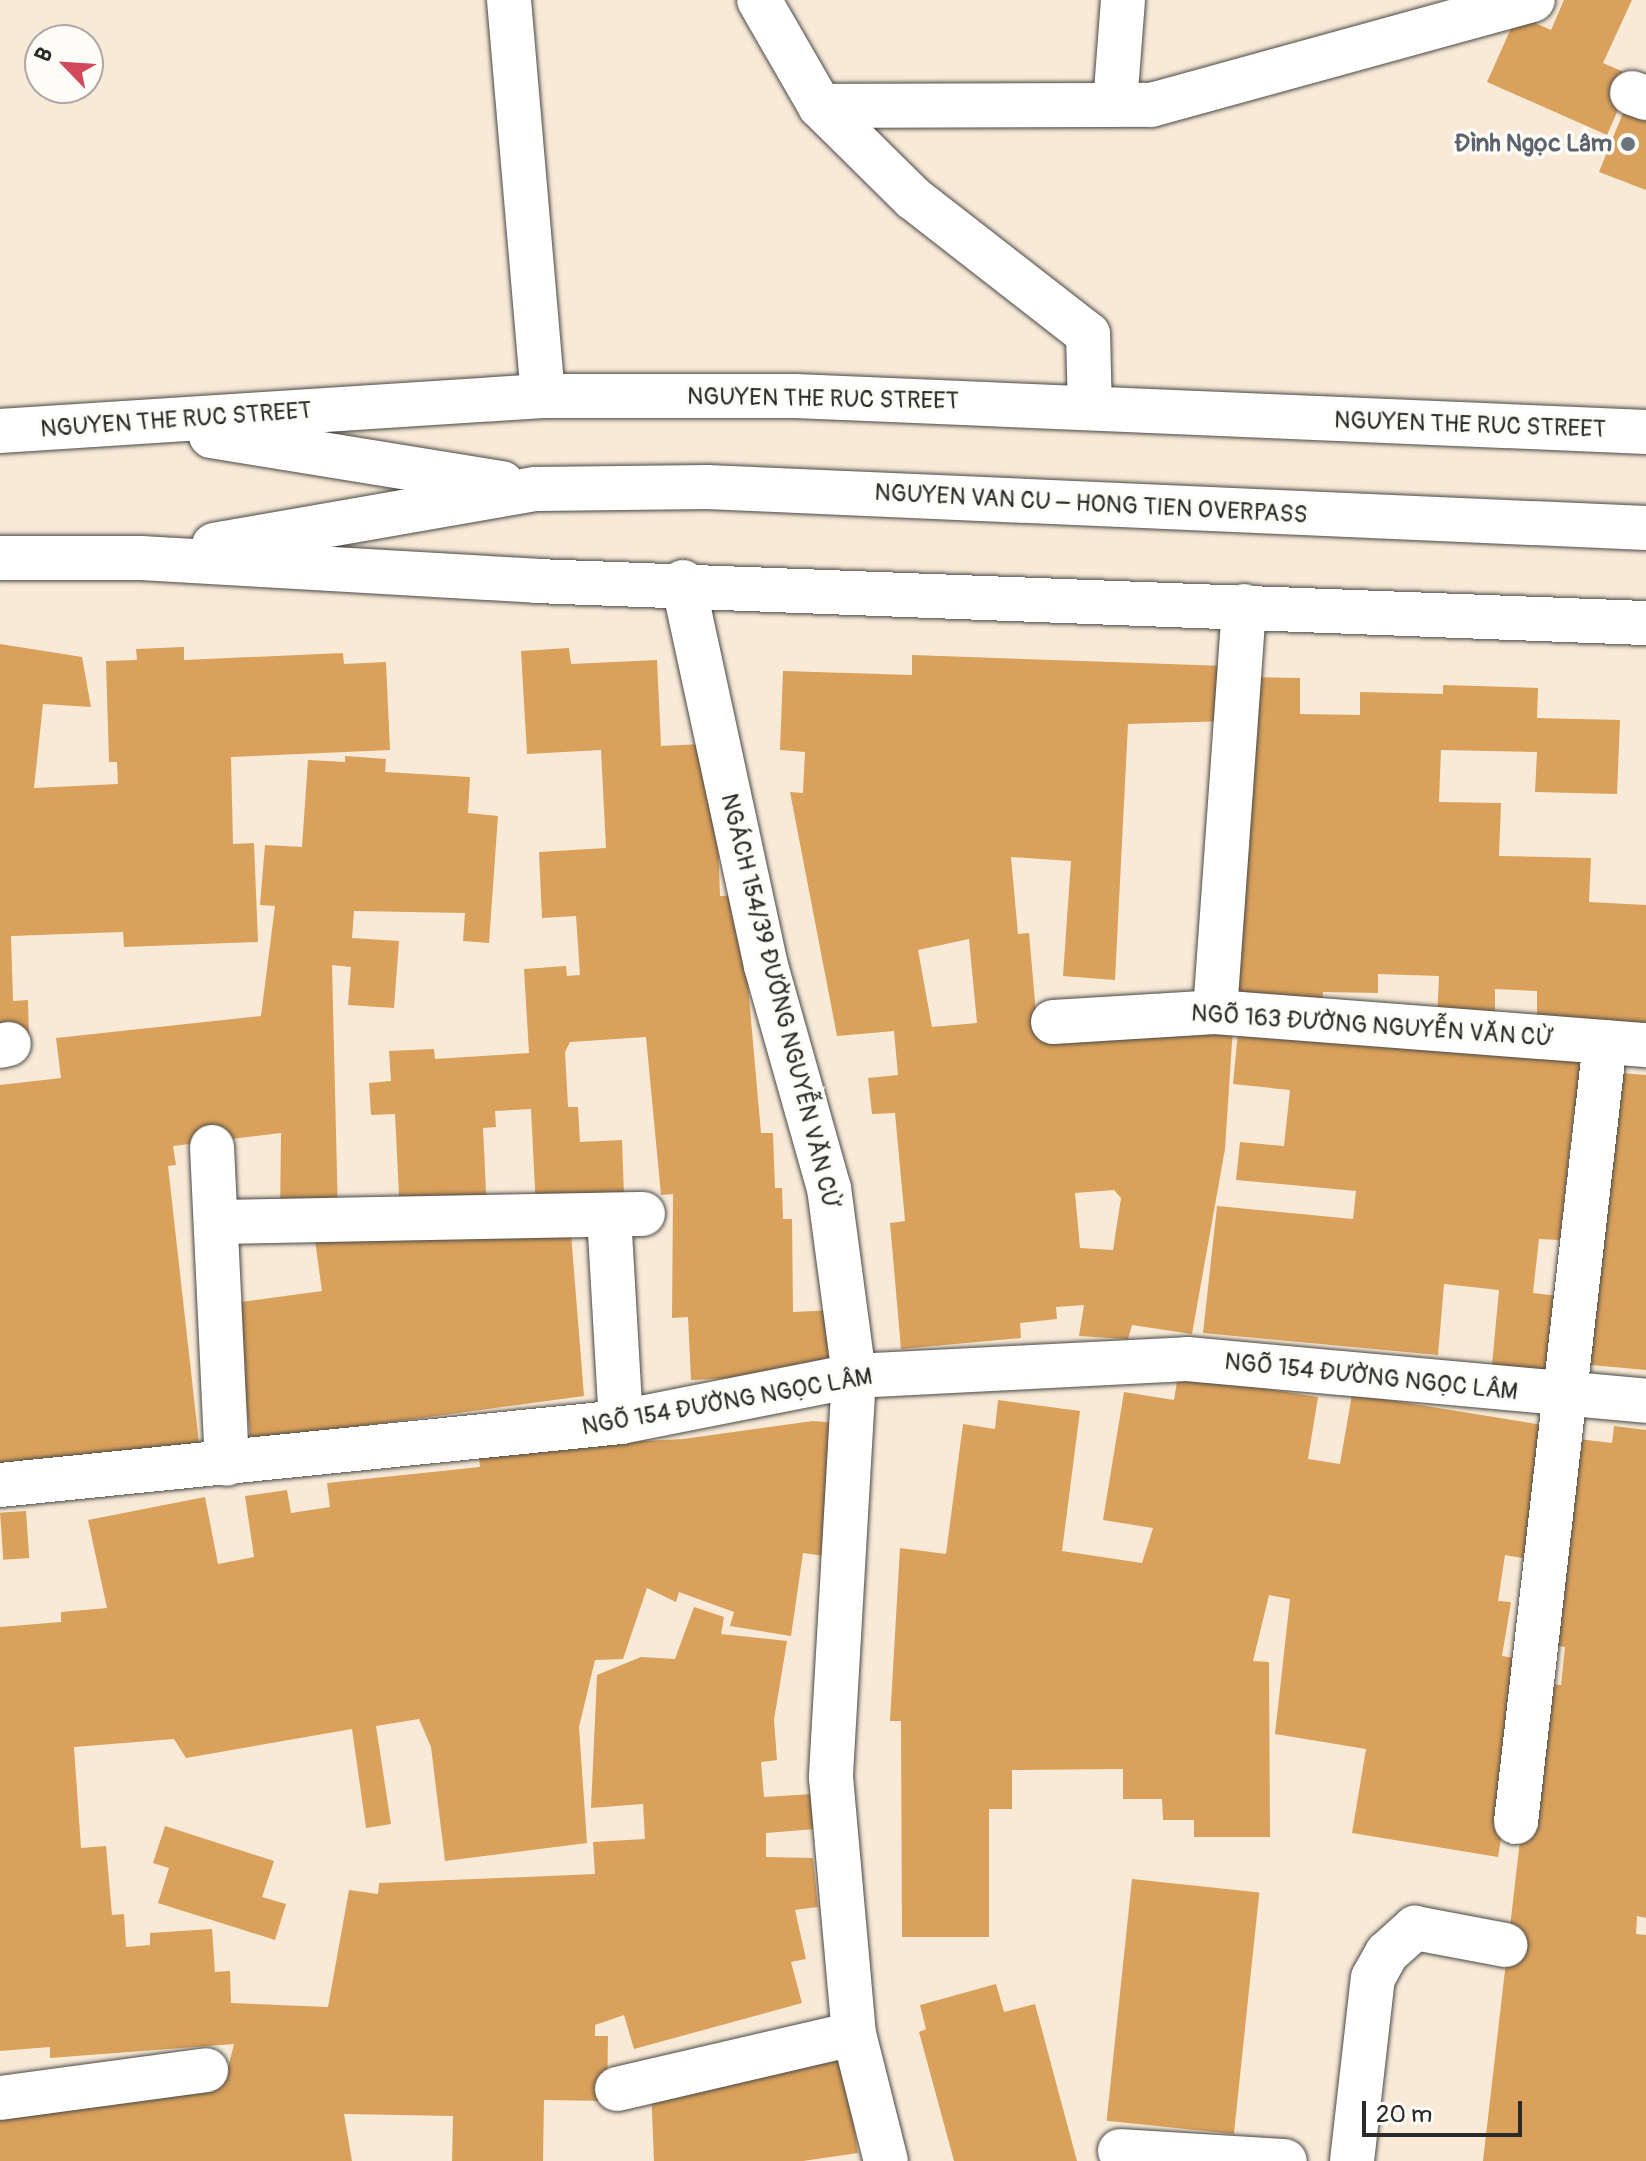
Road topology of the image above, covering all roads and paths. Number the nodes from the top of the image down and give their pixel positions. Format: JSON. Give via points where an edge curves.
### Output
{"nodes":[{"id":1,"x":509,"y":0,"type":"edge"},
{"id":2,"x":759,"y":0,"type":"edge"},
{"id":3,"x":1123,"y":0,"type":"edge"},
{"id":4,"x":1533,"y":0,"type":"edge"},
{"id":5,"x":1115,"y":104,"type":"junction"},
{"id":6,"x":820,"y":106,"type":"junction"},
{"id":7,"x":543,"y":396,"type":"junction"},
{"id":8,"x":1090,"y":408,"type":"junction"},
{"id":9,"x":137,"y":424,"type":"junction"},
{"id":10,"x":0,"y":431,"type":"edge"},
{"id":11,"x":1646,"y":432,"type":"edge"},
{"id":12,"x":536,"y":489,"type":"junction"},
{"id":13,"x":1646,"y":528,"type":"edge"},
{"id":14,"x":0,"y":558,"type":"edge"},
{"id":15,"x":141,"y":558,"type":"junction"},
{"id":16,"x":683,"y":582,"type":"junction"},
{"id":17,"x":1244,"y":606,"type":"junction"},
{"id":18,"x":1646,"y":623,"type":"edge"},
{"id":19,"x":1215,"y":1012,"type":"junction"},
{"id":20,"x":1053,"y":1022,"type":"dead end"},
{"id":21,"x":1626,"y":1044,"type":"edge"},
{"id":22,"x":212,"y":1147,"type":"dead end"},
{"id":23,"x":216,"y":1222,"type":"junction"},
{"id":24,"x":854,"y":1376,"type":"junction"},
{"id":25,"x":1565,"y":1396,"type":"junction"},
{"id":26,"x":1646,"y":1401,"type":"edge"},
{"id":27,"x":621,"y":1422,"type":"junction"},
{"id":28,"x":227,"y":1464,"type":"junction"},
{"id":29,"x":0,"y":1485,"type":"edge"},
{"id":30,"x":1516,"y":1822,"type":"dead end"},
{"id":31,"x":1505,"y":1945,"type":"dead end"},
{"id":32,"x":854,"y":2034,"type":"junction"},
{"id":33,"x":206,"y":2070,"type":"dead end"},
{"id":34,"x":617,"y":2089,"type":"dead end"},
{"id":35,"x":0,"y":2098,"type":"edge"},
{"id":36,"x":1120,"y":2151,"type":"dead end"},
{"id":37,"x":886,"y":2161,"type":"edge"},
{"id":38,"x":1285,"y":2161,"type":"edge"},
{"id":39,"x":1352,"y":2161,"type":"edge"}],
"edges":[{"from":1,"to":7,"type":"street"},
{"from":2,"to":6,"type":"street"},
{"from":3,"to":5,"type":"street"},
{"from":4,"to":5,"type":"street","via":[[1151,105]]},
{"from":5,"to":6,"type":"street"},
{"from":6,"to":8,"type":"street","via":[[913,198],[1088,334]]},
{"from":7,"to":8,"type":"street","name":"NGUYEN THE RUC STREET","via":[[795,396]]},
{"from":7,"to":9,"type":"street","name":"NGUYEN THE RUC STREET"},
{"from":8,"to":11,"type":"street","name":"NGUYEN THE RUC STREET"},
{"from":9,"to":10,"type":"street","name":"NGUYEN THE RUC STREET"},
{"from":9,"to":12,"type":"street"},
{"from":12,"to":13,"type":"street","name":"NGUYEN VAN CU – HONG TIEN OVERPASS","via":[[707,487]]},
{"from":12,"to":15,"type":"street"},
{"from":14,"to":15,"type":"street"},
{"from":15,"to":16,"type":"street","via":[[536,581]]},
{"from":16,"to":17,"type":"street"},
{"from":16,"to":24,"type":"street","name":"NGÁCH 154/39 ĐƯỜNG NGUYỄN VĂN CỪ","via":[[766,966],[829,1188]]},
{"from":17,"to":18,"type":"street"},
{"from":17,"to":19,"type":"street"},
{"from":19,"to":20,"type":"street","name":"NGÕ 163 ĐƯỜNG NGUYỄN VĂN CỪ"},
{"from":19,"to":21,"type":"street","name":"NGÕ 163 ĐƯỜNG NGUYỄN VĂN CỪ"},
{"from":21,"to":25,"type":"street"},
{"from":22,"to":23,"type":"street"},
{"from":23,"to":27,"type":"street","via":[[626,1215]]},
{"from":23,"to":28,"type":"street"},
{"from":24,"to":25,"type":"street","name":"NGÕ 154 ĐƯỜNG NGỌC LÂM","via":[[1187,1359]]},
{"from":24,"to":27,"type":"street","name":"NGÕ 154 ĐƯỜNG NGỌC LÂM"},
{"from":24,"to":32,"type":"street","name":"NGÁCH 154/39 ĐƯỜNG NGUYỄN VĂN CỪ","via":[[831,1777]]},
{"from":25,"to":26,"type":"street","name":"NGÕ 154 ĐƯỜNG NGỌC LÂM"},
{"from":25,"to":30,"type":"street"},
{"from":27,"to":28,"type":"street","name":"NGÕ 154 ĐƯỜNG NGỌC LÂM"},
{"from":28,"to":29,"type":"street","name":"NGÕ 154 ĐƯỜNG NGỌC LÂM"},
{"from":31,"to":39,"type":"street","via":[[1415,1928],[1387,1953],[1373,1978]]},
{"from":32,"to":34,"type":"street"},
{"from":32,"to":37,"type":"street","name":"NGÁCH 154/39 ĐƯỜNG NGUYỄN VĂN CỪ"},
{"from":33,"to":35,"type":"street"},
{"from":36,"to":38,"type":"street"}]}
